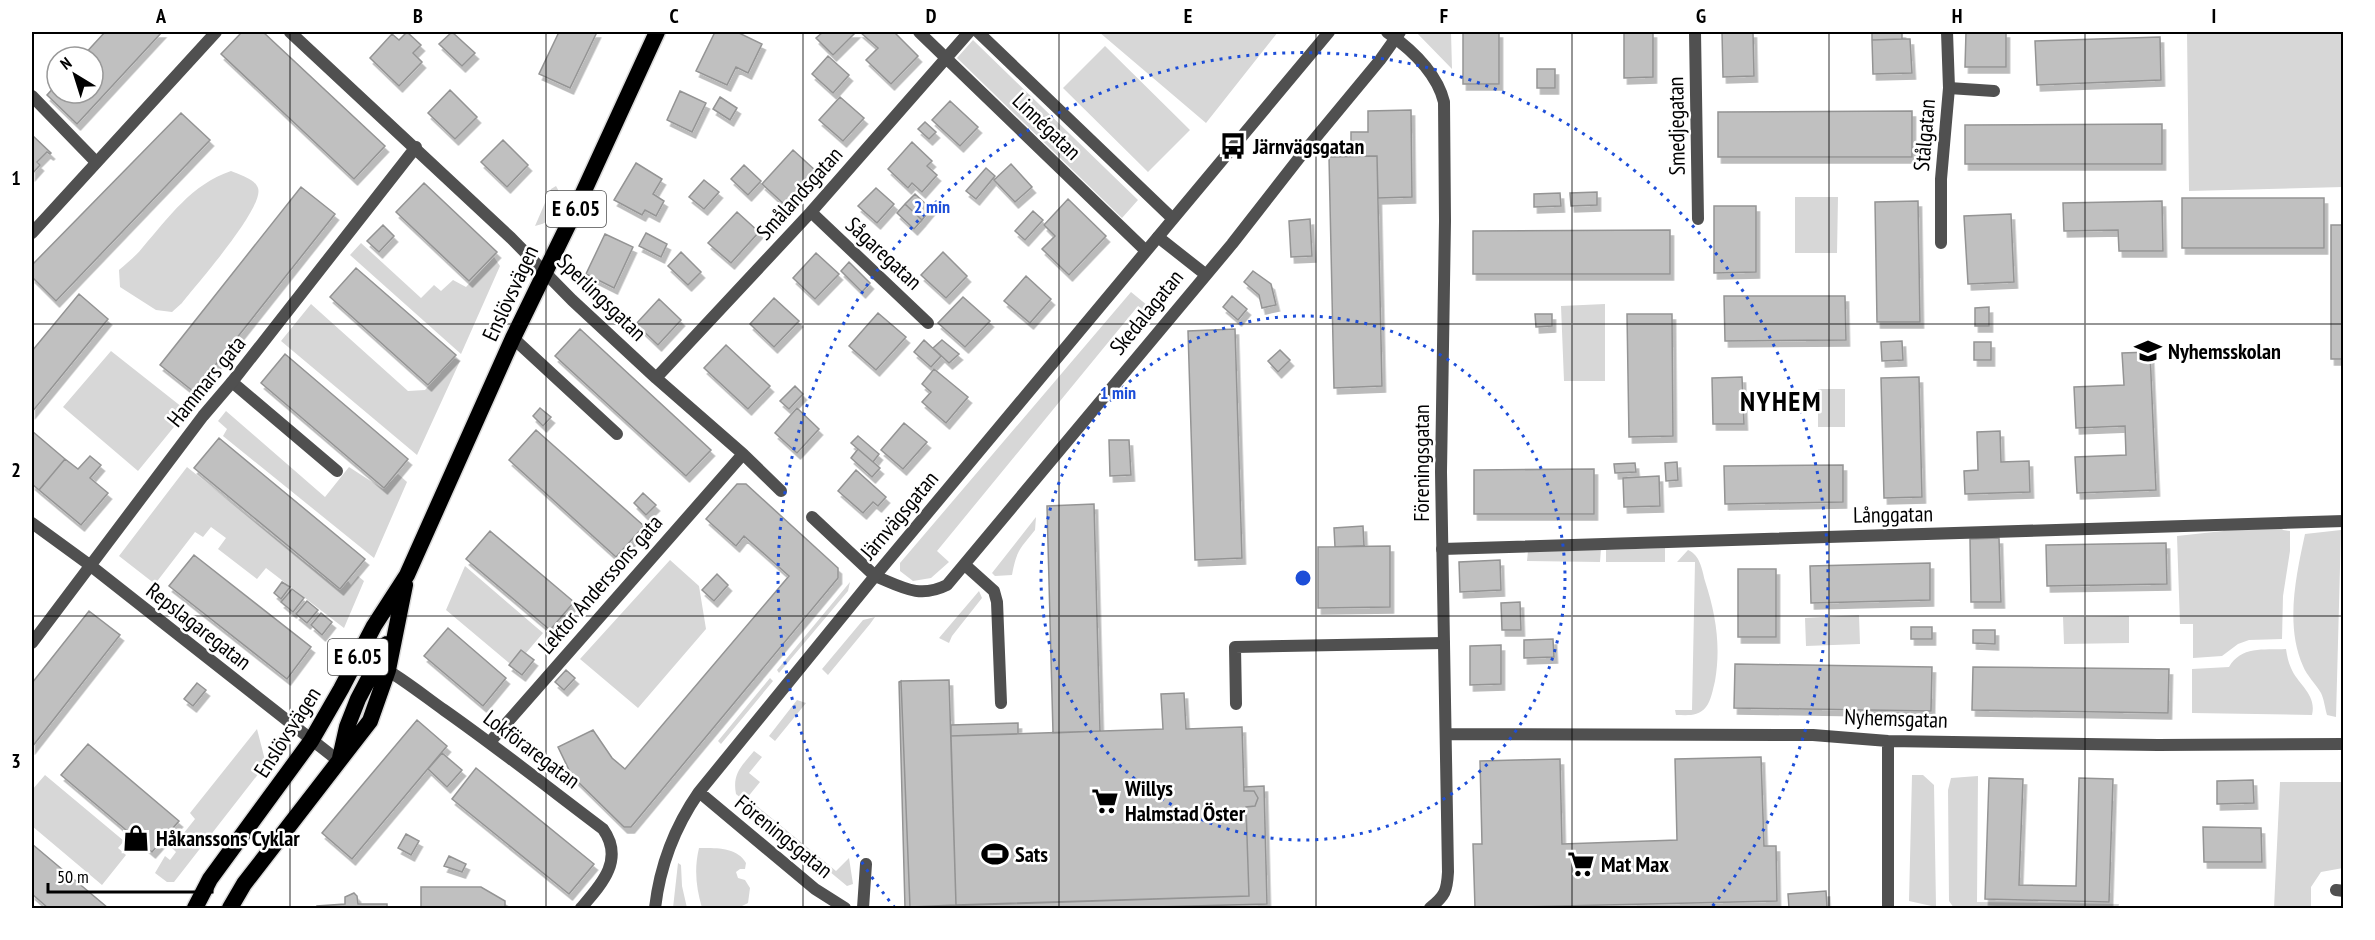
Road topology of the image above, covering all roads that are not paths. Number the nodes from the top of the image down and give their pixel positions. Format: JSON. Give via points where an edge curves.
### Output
{"nodes":[{"id":1,"x":216,"y":32,"type":"edge"},
{"id":2,"x":290,"y":32,"type":"edge"},
{"id":3,"x":657,"y":32,"type":"edge"},
{"id":4,"x":919,"y":32,"type":"edge"},
{"id":5,"x":969,"y":32,"type":"edge"},
{"id":6,"x":978,"y":32,"type":"edge"},
{"id":7,"x":1329,"y":32,"type":"edge"},
{"id":8,"x":1695,"y":32,"type":"edge"},
{"id":9,"x":1947,"y":32,"type":"edge"},
{"id":10,"x":1395,"y":34,"type":"edge"},
{"id":11,"x":946,"y":59,"type":"junction"},
{"id":12,"x":1949,"y":88,"type":"junction"},
{"id":13,"x":1994,"y":91,"type":"dead end"},
{"id":14,"x":32,"y":96,"type":"edge"},
{"id":15,"x":416,"y":147,"type":"junction"},
{"id":16,"x":96,"y":162,"type":"junction"},
{"id":17,"x":811,"y":212,"type":"junction"},
{"id":18,"x":1173,"y":219,"type":"junction"},
{"id":19,"x":1698,"y":219,"type":"dead end"},
{"id":20,"x":32,"y":233,"type":"edge"},
{"id":21,"x":1158,"y":237,"type":"junction"},
{"id":22,"x":1941,"y":243,"type":"dead end"},
{"id":23,"x":1146,"y":251,"type":"junction"},
{"id":24,"x":545,"y":271,"type":"junction"},
{"id":25,"x":1205,"y":274,"type":"junction"},
{"id":26,"x":928,"y":323,"type":"dead end"},
{"id":27,"x":513,"y":338,"type":"junction"},
{"id":28,"x":656,"y":378,"type":"junction"},
{"id":29,"x":232,"y":382,"type":"junction"},
{"id":30,"x":617,"y":434,"type":"dead end"},
{"id":31,"x":743,"y":454,"type":"junction"},
{"id":32,"x":337,"y":471,"type":"dead end"},
{"id":33,"x":781,"y":491,"type":"dead end"},
{"id":34,"x":812,"y":517,"type":"dead end"},
{"id":35,"x":2343,"y":521,"type":"edge"},
{"id":36,"x":32,"y":523,"type":"edge"},
{"id":37,"x":1442,"y":549,"type":"junction"},
{"id":38,"x":965,"y":565,"type":"junction"},
{"id":39,"x":91,"y":566,"type":"junction"},
{"id":40,"x":407,"y":575,"type":"junction"},
{"id":41,"x":875,"y":576,"type":"junction"},
{"id":42,"x":32,"y":643,"type":"edge"},
{"id":43,"x":1444,"y":643,"type":"junction"},
{"id":44,"x":358,"y":656,"type":"junction"},
{"id":45,"x":382,"y":667,"type":"junction"},
{"id":46,"x":1001,"y":703,"type":"dead end"},
{"id":47,"x":1236,"y":704,"type":"dead end"},
{"id":48,"x":1446,"y":734,"type":"junction"},
{"id":49,"x":311,"y":741,"type":"junction"},
{"id":50,"x":1888,"y":741,"type":"junction"},
{"id":51,"x":490,"y":742,"type":"junction"},
{"id":52,"x":2343,"y":744,"type":"edge"},
{"id":53,"x":340,"y":762,"type":"junction"},
{"id":54,"x":699,"y":792,"type":"junction"},
{"id":55,"x":866,"y":864,"type":"dead end"},
{"id":56,"x":195,"y":909,"type":"edge"},
{"id":57,"x":230,"y":909,"type":"edge"},
{"id":58,"x":582,"y":909,"type":"edge"},
{"id":59,"x":655,"y":909,"type":"edge"},
{"id":60,"x":845,"y":909,"type":"edge"},
{"id":61,"x":863,"y":909,"type":"edge"},
{"id":62,"x":1430,"y":909,"type":"edge"},
{"id":63,"x":1888,"y":909,"type":"edge"}],
"edges":[{"from":1,"to":16,"type":"street"},
{"from":2,"to":15,"type":"street","name":"Sperlingsgatan"},
{"from":3,"to":24,"type":"highway","name":"Enslövsvägen","number":"E 6.05"},
{"from":4,"to":11,"type":"street","name":"Linnégatan"},
{"from":5,"to":11,"type":"street","name":"Smålandsgatan"},
{"from":6,"to":18,"type":"street","name":"Linnégatan"},
{"from":7,"to":18,"type":"street","name":"Järnvägsgatan"},
{"from":8,"to":19,"type":"street","name":"Smedjegatan"},
{"from":9,"to":12,"type":"street","name":"Stålgatan"},
{"from":10,"to":25,"type":"street","name":"Skedalagatan"},
{"from":10,"to":37,"type":"street","name":"Föreningsgatan","via":[[1435,80],[1444,102]]},
{"from":11,"to":17,"type":"street","name":"Smålandsgatan"},
{"from":11,"to":23,"type":"street","name":"Linnégatan"},
{"from":12,"to":13,"type":"street"},
{"from":12,"to":22,"type":"street","name":"Stålgatan","via":[[1941,179]]},
{"from":14,"to":16,"type":"street"},
{"from":15,"to":24,"type":"street","name":"Sperlingsgatan"},
{"from":15,"to":29,"type":"street","name":"Hammars gata"},
{"from":16,"to":20,"type":"street"},
{"from":17,"to":26,"type":"street","name":"Sågaregatan"},
{"from":17,"to":28,"type":"street","name":"Smålandsgatan"},
{"from":18,"to":21,"type":"street","name":"Järnvägsgatan"},
{"from":21,"to":23,"type":"street","name":"Järnvägsgatan"},
{"from":21,"to":25,"type":"street"},
{"from":23,"to":41,"type":"street","name":"Järnvägsgatan"},
{"from":24,"to":27,"type":"highway","name":"Enslövsvägen","number":"E 6.05"},
{"from":24,"to":28,"type":"street","name":"Sperlingsgatan"},
{"from":25,"to":38,"type":"street","name":"Skedalagatan"},
{"from":27,"to":30,"type":"street"},
{"from":27,"to":40,"type":"highway","name":"Enslövsvägen","number":"E 6.05"},
{"from":28,"to":31,"type":"street","name":"Sperlingsgatan"},
{"from":29,"to":32,"type":"street"},
{"from":29,"to":39,"type":"street","name":"Hammars gata"},
{"from":31,"to":33,"type":"street","name":"Sperlingsgatan"},
{"from":31,"to":51,"type":"street","name":"Lektor Anderssons gata"},
{"from":34,"to":41,"type":"street"},
{"from":35,"to":37,"type":"street","name":"Långgatan"},
{"from":36,"to":39,"type":"street","name":"Repslagaregatan"},
{"from":37,"to":43,"type":"street","name":"Föreningsgatan"},
{"from":38,"to":41,"type":"street","name":"Skedalagatan","via":[[947,585],[933,592],[917,592]]},
{"from":38,"to":46,"type":"street","via":[[994,591],[997,602]]},
{"from":39,"to":42,"type":"street","name":"Hammars gata"},
{"from":39,"to":49,"type":"street","name":"Repslagaregatan"},
{"from":40,"to":44,"type":"highway","name":"Enslövsvägen","number":"E 6.05"},
{"from":40,"to":45,"type":"highway","name":"Enslövsvägen","number":"E 6.05","via":[[397,626]]},
{"from":41,"to":54,"type":"street","name":"Järnvägsgatan"},
{"from":43,"to":47,"type":"street","via":[[1235,647]]},
{"from":43,"to":48,"type":"street","name":"Föreningsgatan"},
{"from":44,"to":45,"type":"street","name":"Lokföraregatan"},
{"from":44,"to":49,"type":"highway","name":"Enslövsvägen","number":"E 6.05"},
{"from":45,"to":51,"type":"street","name":"Lokföraregatan"},
{"from":45,"to":53,"type":"highway","name":"Enslövsvägen","number":"E 6.05","via":[[358,699]]},
{"from":48,"to":50,"type":"street","name":"Nyhemsgatan","via":[[1813,735]]},
{"from":48,"to":62,"type":"street","name":"Föreningsgatan","via":[[1447,888]]},
{"from":49,"to":53,"type":"street","name":"Repslagaregatan"},
{"from":49,"to":56,"type":"highway","name":"Enslövsvägen","number":"E 6.05","via":[[210,879]]},
{"from":50,"to":52,"type":"street","name":"Nyhemsgatan"},
{"from":50,"to":63,"type":"street"},
{"from":51,"to":58,"type":"street","name":"Lokföraregatan","via":[[608,836],[611,867]]},
{"from":53,"to":57,"type":"highway","name":"Enslövsvägen","number":"E 6.05","via":[[244,884]]},
{"from":54,"to":59,"type":"street","name":"Järnvägsgatan","via":[[668,849]]},
{"from":54,"to":60,"type":"street","name":"Föreningsgatan","via":[[815,889]]},
{"from":55,"to":61,"type":"street"}]}
